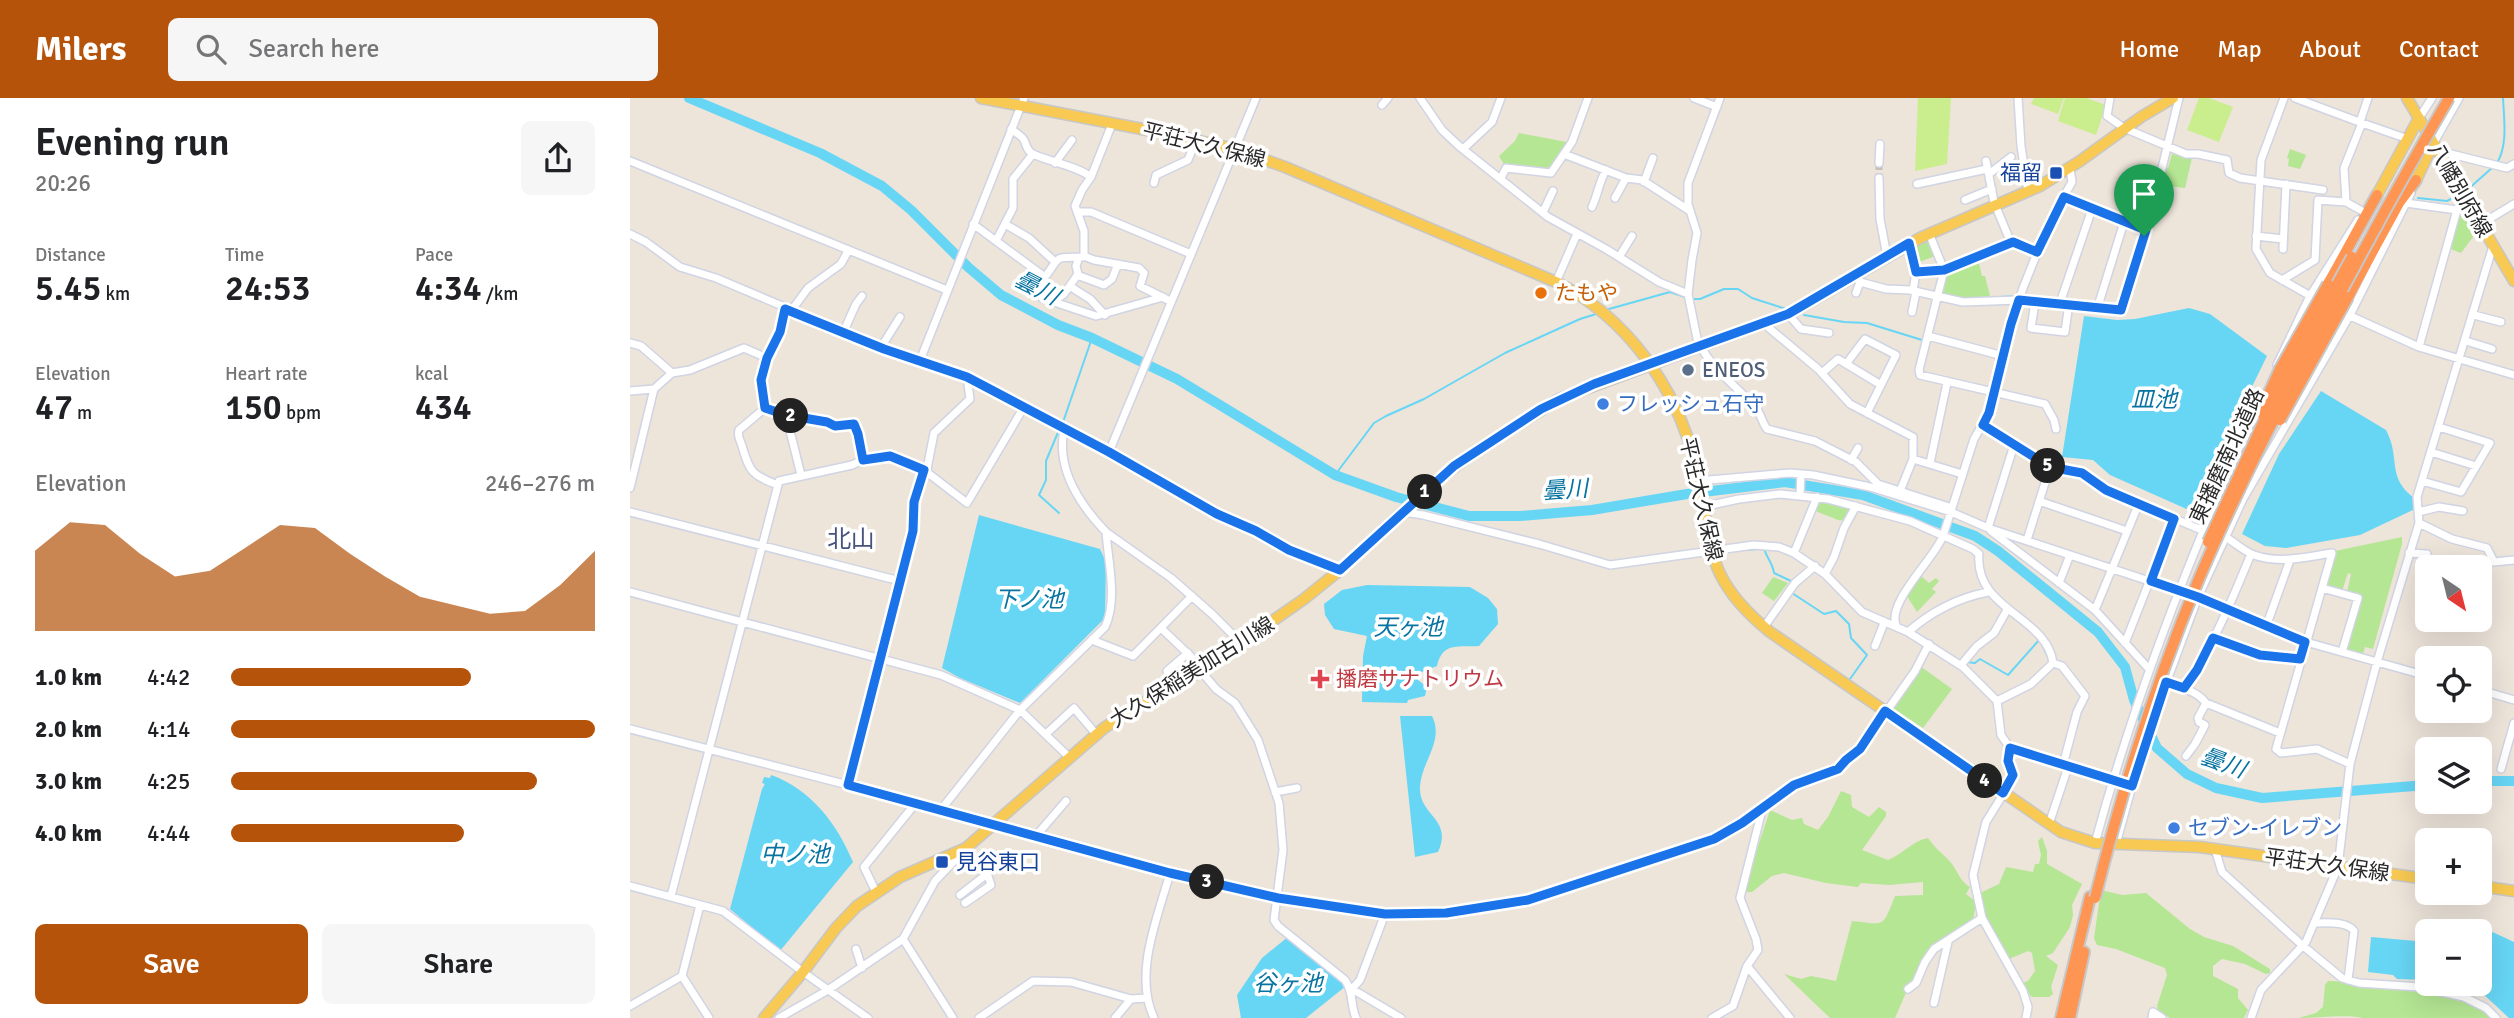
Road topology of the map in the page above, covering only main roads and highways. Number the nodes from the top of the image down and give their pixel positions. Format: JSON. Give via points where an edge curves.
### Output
{"nodes":[{"id":1,"x":981,"y":98,"type":"edge"},
{"id":2,"x":2173,"y":98,"type":"edge"},
{"id":3,"x":2407,"y":98,"type":"edge"},
{"id":4,"x":2442,"y":98,"type":"edge"},
{"id":5,"x":2449,"y":98,"type":"edge"},
{"id":6,"x":1022,"y":102,"type":"edge"},
{"id":7,"x":2419,"y":118,"type":"junction"},
{"id":8,"x":2433,"y":144,"type":"junction"},
{"id":9,"x":2416,"y":180,"type":"joint"},
{"id":10,"x":2377,"y":195,"type":"joint"},
{"id":11,"x":2514,"y":281,"type":"edge"},
{"id":12,"x":1651,"y":364,"type":"junction"},
{"id":13,"x":2228,"y":515,"type":"junction"},
{"id":14,"x":2202,"y":555,"type":"junction"},
{"id":15,"x":2415,"y":877,"type":"edge"},
{"id":16,"x":2492,"y":888,"type":"edge"},
{"id":17,"x":2514,"y":891,"type":"edge"},
{"id":18,"x":2093,"y":897,"type":"junction"},
{"id":19,"x":764,"y":1018,"type":"edge"},
{"id":20,"x":2061,"y":1018,"type":"edge"},
{"id":21,"x":2070,"y":1018,"type":"edge"}],
"edges":[{"from":1,"to":6,"type":"main road","name":"平荘大久保線"},
{"from":2,"to":12,"type":"main road","name":"大久保稲美加古川線","via":[[2028,192],[1909,243],[1788,314]]},
{"from":3,"to":7,"type":"main road","name":"八幡別府線"},
{"from":4,"to":14,"type":"highway","name":"東播磨南北道路","bridge":true,"via":[[2274,399]]},
{"from":5,"to":13,"type":"highway","name":"東播磨南北道路","bridge":true,"via":[[2282,402]]},
{"from":6,"to":12,"type":"main road","name":"平荘大久保線","via":[[1235,149],[1297,172],[1556,282],[1599,310]]},
{"from":7,"to":8,"type":"main road","name":"八幡別府線"},
{"from":7,"to":10,"type":"main road"},
{"from":8,"to":9,"type":"main road"},
{"from":8,"to":11,"type":"main road","name":"八幡別府線"},
{"from":9,"to":13,"type":"highway","bridge":true,"via":[[2399,203]]},
{"from":10,"to":14,"type":"highway","bridge":true,"via":[[2276,378]]},
{"from":12,"to":15,"type":"main road","name":"平荘大久保線","via":[[1684,430],[1711,552],[1724,583],[1742,607],[1764,627],[2049,824],[2095,843],[2215,849]]},
{"from":12,"to":19,"type":"main road","name":"大久保稲美加古川線","via":[[1541,409],[1465,458],[1340,570],[1202,670],[1096,734],[962,850],[876,892],[846,917]]},
{"from":13,"to":18,"type":"highway","name":"東播磨南北道路","bridge":true,"via":[[2154,698]]},
{"from":14,"to":18,"type":"highway","name":"東播磨南北道路","bridge":true,"via":[[2138,724]]},
{"from":16,"to":17,"type":"main road"},
{"from":18,"to":20,"type":"highway","name":"東播磨南北道路"},
{"from":18,"to":21,"type":"highway","name":"東播磨南北道路"}]}
